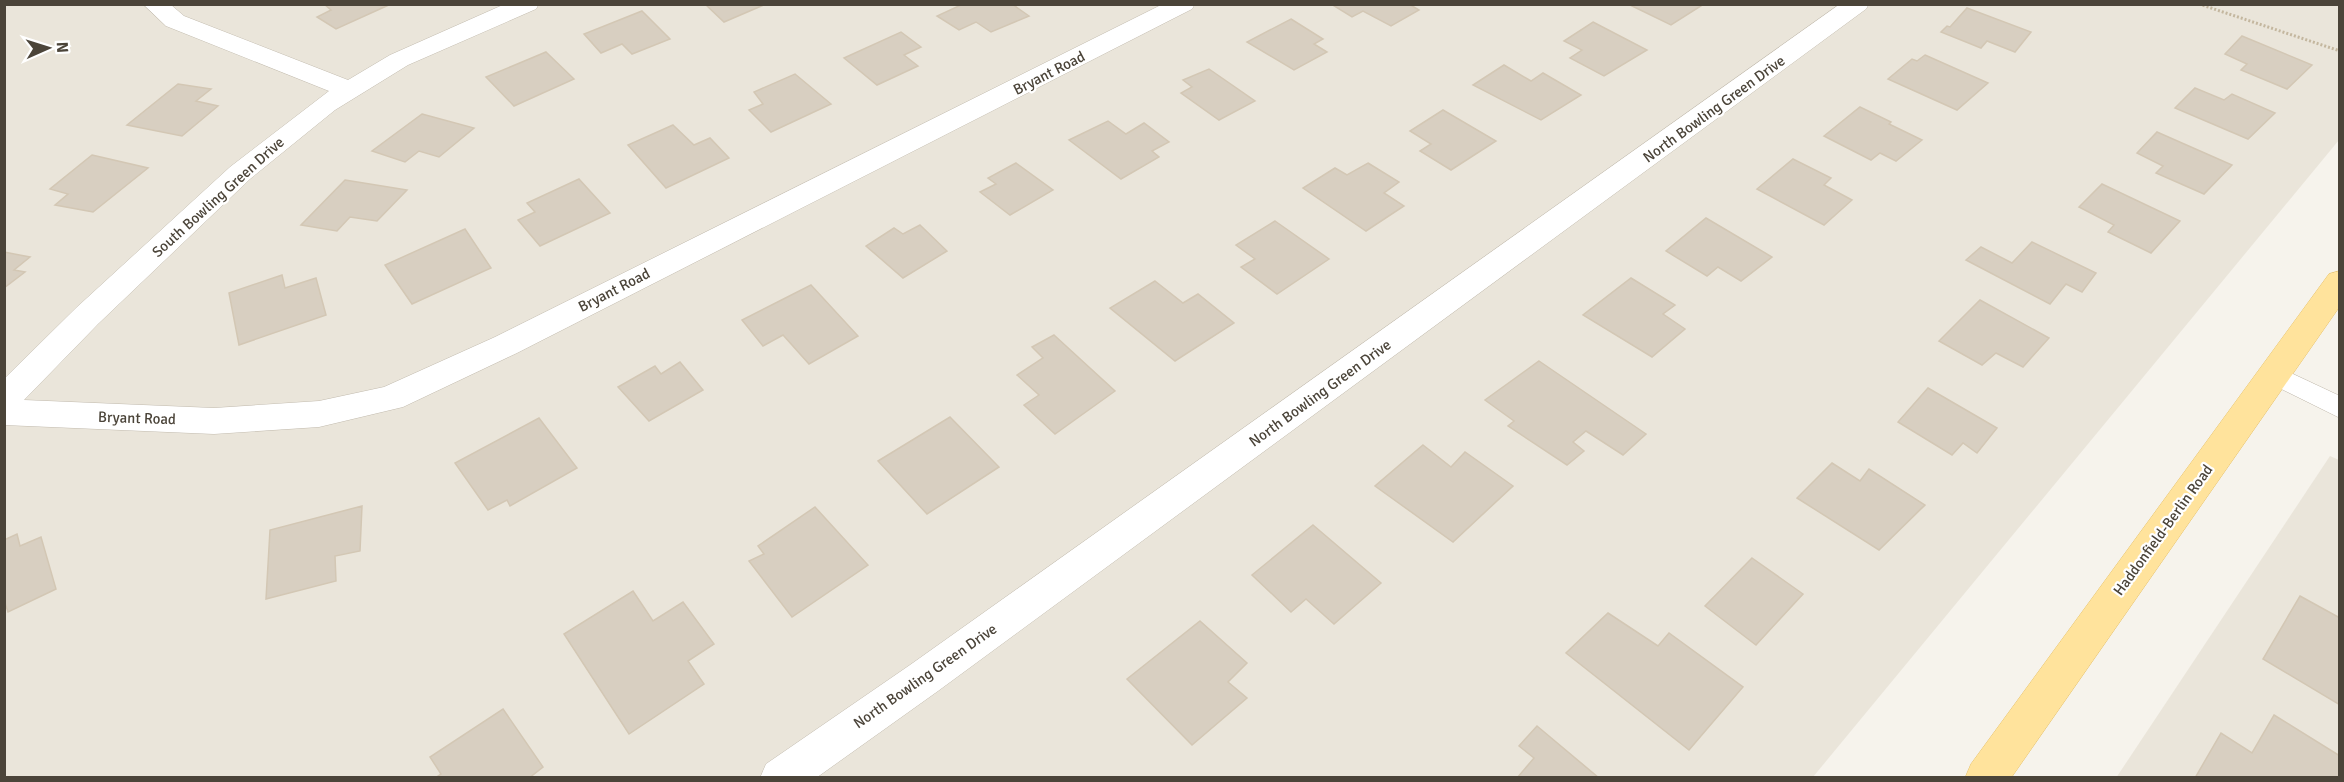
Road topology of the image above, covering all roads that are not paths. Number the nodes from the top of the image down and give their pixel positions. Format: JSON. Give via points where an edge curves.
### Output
{"nodes":[{"id":1,"x":155,"y":4,"type":"edge"},
{"id":2,"x":527,"y":4,"type":"edge"},
{"id":3,"x":1183,"y":4,"type":"edge"},
{"id":4,"x":1857,"y":4,"type":"edge"},
{"id":5,"x":350,"y":90,"type":"junction"},
{"id":6,"x":2340,"y":282,"type":"edge"},
{"id":7,"x":2274,"y":374,"type":"junction"},
{"id":8,"x":4,"y":400,"type":"edge"},
{"id":9,"x":2340,"y":408,"type":"edge"},
{"id":10,"x":4,"y":412,"type":"edge"},
{"id":11,"x":781,"y":777,"type":"edge"},
{"id":12,"x":1986,"y":777,"type":"edge"}],
"edges":[{"from":1,"to":5,"type":"street","via":[[175,21]]},
{"from":2,"to":5,"type":"street","name":"South Bowling Green Drive","via":[[399,60]]},
{"from":3,"to":10,"type":"street","name":"Bryant Road","via":[[517,339],[391,398],[319,414],[214,421]]},
{"from":4,"to":11,"type":"street","name":"North Bowling Green Drive","via":[[924,678]]},
{"from":5,"to":8,"type":"street","name":"South Bowling Green Drive","via":[[326,104],[240,173],[87,316]]},
{"from":6,"to":7,"type":"main road","name":"Haddonfield-Berlin Road"},
{"from":7,"to":9,"type":"lane"},
{"from":7,"to":12,"type":"main road","name":"Haddonfield-Berlin Road"}]}
